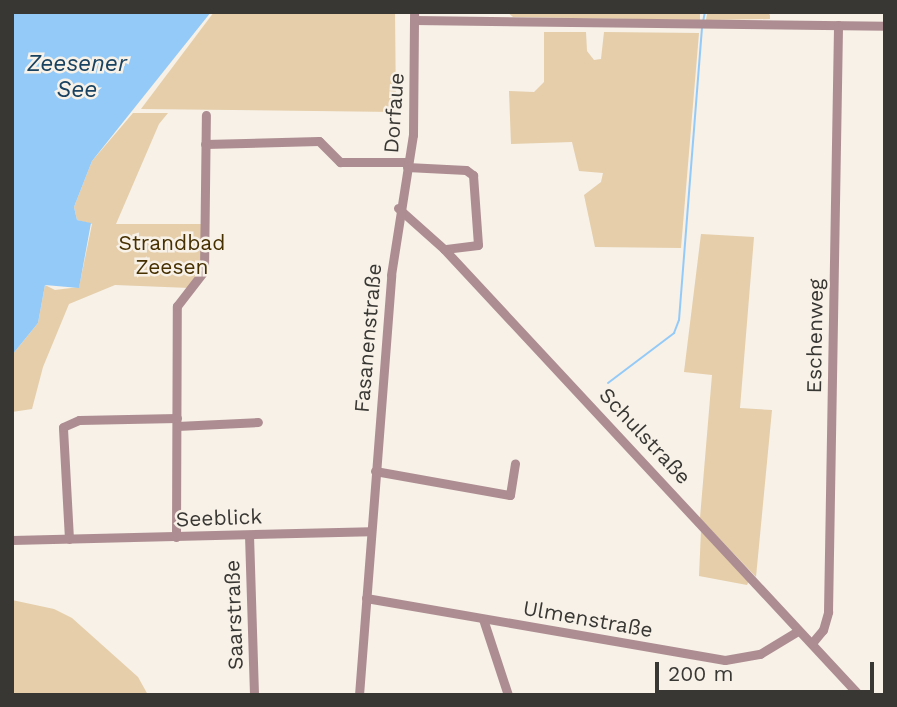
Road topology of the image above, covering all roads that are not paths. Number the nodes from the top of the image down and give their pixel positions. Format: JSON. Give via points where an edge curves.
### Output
{"nodes":[{"id":1,"x":414,"y":16,"type":"edge"},
{"id":2,"x":838,"y":25,"type":"junction"},
{"id":3,"x":885,"y":26,"type":"edge"},
{"id":4,"x":206,"y":115,"type":"dead end"},
{"id":5,"x":205,"y":144,"type":"junction"},
{"id":6,"x":408,"y":165,"type":"junction"},
{"id":7,"x":398,"y":208,"type":"junction"},
{"id":8,"x":444,"y":249,"type":"junction"},
{"id":9,"x":177,"y":422,"type":"junction"},
{"id":10,"x":258,"y":422,"type":"dead end"},
{"id":11,"x":515,"y":463,"type":"dead end"},
{"id":12,"x":375,"y":471,"type":"junction"},
{"id":13,"x":370,"y":531,"type":"junction"},
{"id":14,"x":249,"y":535,"type":"junction"},
{"id":15,"x":176,"y":537,"type":"junction"},
{"id":16,"x":69,"y":539,"type":"junction"},
{"id":17,"x":12,"y":540,"type":"edge"},
{"id":18,"x":366,"y":598,"type":"junction"},
{"id":19,"x":483,"y":619,"type":"junction"},
{"id":20,"x":798,"y":631,"type":"junction"},
{"id":21,"x":812,"y":643,"type":"junction"},
{"id":22,"x":254,"y":695,"type":"edge"},
{"id":23,"x":359,"y":695,"type":"edge"},
{"id":24,"x":508,"y":695,"type":"edge"},
{"id":25,"x":859,"y":695,"type":"edge"}],
"edges":[{"from":1,"to":2,"type":"street"},
{"from":1,"to":6,"type":"street","name":"Dorfaue","via":[[414,124]]},
{"from":2,"to":3,"type":"street"},
{"from":2,"to":21,"type":"street","name":"Eschenweg","via":[[828,612],[823,630]]},
{"from":4,"to":5,"type":"street"},
{"from":5,"to":6,"type":"street","via":[[319,142],[340,162]]},
{"from":5,"to":9,"type":"street","via":[[204,271],[177,306]]},
{"from":6,"to":7,"type":"street","name":"Dorfaue"},
{"from":6,"to":8,"type":"street","via":[[466,170],[473,175],[478,245]]},
{"from":7,"to":8,"type":"street","name":"Schulstraße"},
{"from":7,"to":12,"type":"street","name":"Fasanenstraße"},
{"from":8,"to":20,"type":"street","name":"Schulstraße","via":[[725,546]]},
{"from":9,"to":10,"type":"street"},
{"from":9,"to":15,"type":"street"},
{"from":9,"to":16,"type":"street","via":[[79,420],[63,427]]},
{"from":11,"to":12,"type":"street","via":[[510,495]]},
{"from":12,"to":13,"type":"street","name":"Fasanenstraße"},
{"from":13,"to":14,"type":"street","name":"Seeblick"},
{"from":13,"to":18,"type":"street","name":"Fasanenstraße"},
{"from":14,"to":15,"type":"street","name":"Seeblick"},
{"from":14,"to":22,"type":"street","name":"Saarstraße"},
{"from":15,"to":16,"type":"street","name":"Seeblick"},
{"from":16,"to":17,"type":"street","name":"Seeblick"},
{"from":18,"to":19,"type":"street","name":"Ulmenstraße"},
{"from":18,"to":23,"type":"street","name":"Fasanenstraße"},
{"from":19,"to":20,"type":"street","name":"Ulmenstraße","via":[[725,660],[760,654]]},
{"from":19,"to":24,"type":"street"},
{"from":20,"to":21,"type":"street","name":"Schulstraße"},
{"from":21,"to":25,"type":"street","name":"Schulstraße"}]}
